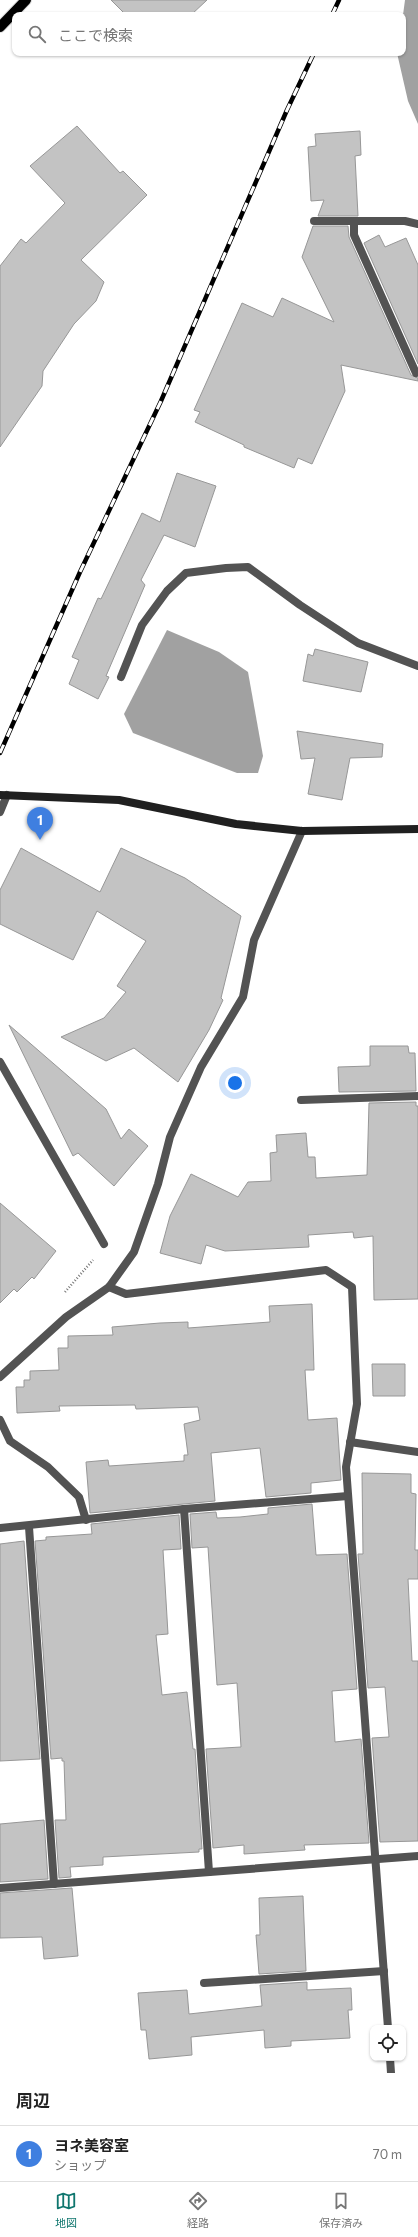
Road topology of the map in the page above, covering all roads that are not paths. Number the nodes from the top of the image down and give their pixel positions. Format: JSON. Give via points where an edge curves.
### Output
{"nodes":[{"id":1,"x":26,"y":0,"type":"edge"},
{"id":2,"x":14,"y":12,"type":"edge"},
{"id":3,"x":12,"y":15,"type":"edge"},
{"id":4,"x":0,"y":27,"type":"edge"},
{"id":5,"x":314,"y":221,"type":"dead end"},
{"id":6,"x":354,"y":221,"type":"junction"},
{"id":7,"x":418,"y":224,"type":"edge"},
{"id":8,"x":416,"y":373,"type":"dead end"},
{"id":9,"x":418,"y":666,"type":"edge"},
{"id":10,"x":121,"y":677,"type":"dead end"},
{"id":11,"x":4,"y":795,"type":"edge"},
{"id":12,"x":0,"y":812,"type":"edge"},
{"id":13,"x":418,"y":829,"type":"edge"},
{"id":14,"x":302,"y":831,"type":"junction"},
{"id":15,"x":0,"y":1062,"type":"edge"},
{"id":16,"x":418,"y":1096,"type":"edge"},
{"id":17,"x":301,"y":1100,"type":"dead end"},
{"id":18,"x":104,"y":1244,"type":"dead end"},
{"id":19,"x":109,"y":1287,"type":"junction"},
{"id":20,"x":0,"y":1377,"type":"edge"},
{"id":21,"x":0,"y":1420,"type":"edge"},
{"id":22,"x":350,"y":1442,"type":"junction"},
{"id":23,"x":418,"y":1452,"type":"edge"},
{"id":24,"x":348,"y":1496,"type":"junction"},
{"id":25,"x":184,"y":1509,"type":"junction"},
{"id":26,"x":86,"y":1520,"type":"junction"},
{"id":27,"x":29,"y":1527,"type":"junction"},
{"id":28,"x":0,"y":1528,"type":"edge"},
{"id":29,"x":418,"y":1856,"type":"edge"},
{"id":30,"x":375,"y":1860,"type":"junction"},
{"id":31,"x":209,"y":1872,"type":"junction"},
{"id":32,"x":54,"y":1884,"type":"junction"},
{"id":33,"x":0,"y":1888,"type":"edge"},
{"id":34,"x":384,"y":1971,"type":"junction"},
{"id":35,"x":204,"y":1983,"type":"dead end"},
{"id":36,"x":388,"y":2025,"type":"edge"},
{"id":37,"x":390,"y":2061,"type":"edge"},
{"id":38,"x":391,"y":2073,"type":"edge"}],
"edges":[{"from":1,"to":2,"type":"main road"},
{"from":3,"to":4,"type":"main road"},
{"from":5,"to":6,"type":"street"},
{"from":6,"to":7,"type":"street","via":[[405,221]]},
{"from":6,"to":8,"type":"street","via":[[354,235]]},
{"from":9,"to":10,"type":"street","via":[[358,643],[248,567],[186,573],[167,591],[142,625]]},
{"from":11,"to":12,"type":"street"},
{"from":11,"to":14,"type":"street","via":[[118,800],[236,824]]},
{"from":13,"to":14,"type":"street"},
{"from":14,"to":19,"type":"street","via":[[254,940],[243,996],[201,1067],[170,1137],[158,1184],[134,1252]]},
{"from":15,"to":18,"type":"street"},
{"from":16,"to":17,"type":"street"},
{"from":19,"to":20,"type":"street","via":[[66,1317]]},
{"from":19,"to":22,"type":"street","via":[[126,1294],[326,1270],[352,1287],[357,1404]]},
{"from":21,"to":26,"type":"street","via":[[10,1441],[48,1468],[79,1497]]},
{"from":22,"to":23,"type":"street"},
{"from":22,"to":24,"type":"street","via":[[346,1467]]},
{"from":24,"to":25,"type":"street"},
{"from":24,"to":30,"type":"street"},
{"from":25,"to":26,"type":"street"},
{"from":25,"to":31,"type":"street"},
{"from":26,"to":27,"type":"street"},
{"from":27,"to":28,"type":"street"},
{"from":27,"to":32,"type":"street"},
{"from":29,"to":30,"type":"street"},
{"from":30,"to":31,"type":"street"},
{"from":30,"to":34,"type":"street"},
{"from":31,"to":32,"type":"street"},
{"from":32,"to":33,"type":"street"},
{"from":34,"to":35,"type":"street"},
{"from":34,"to":36,"type":"street"},
{"from":37,"to":38,"type":"street"}]}
